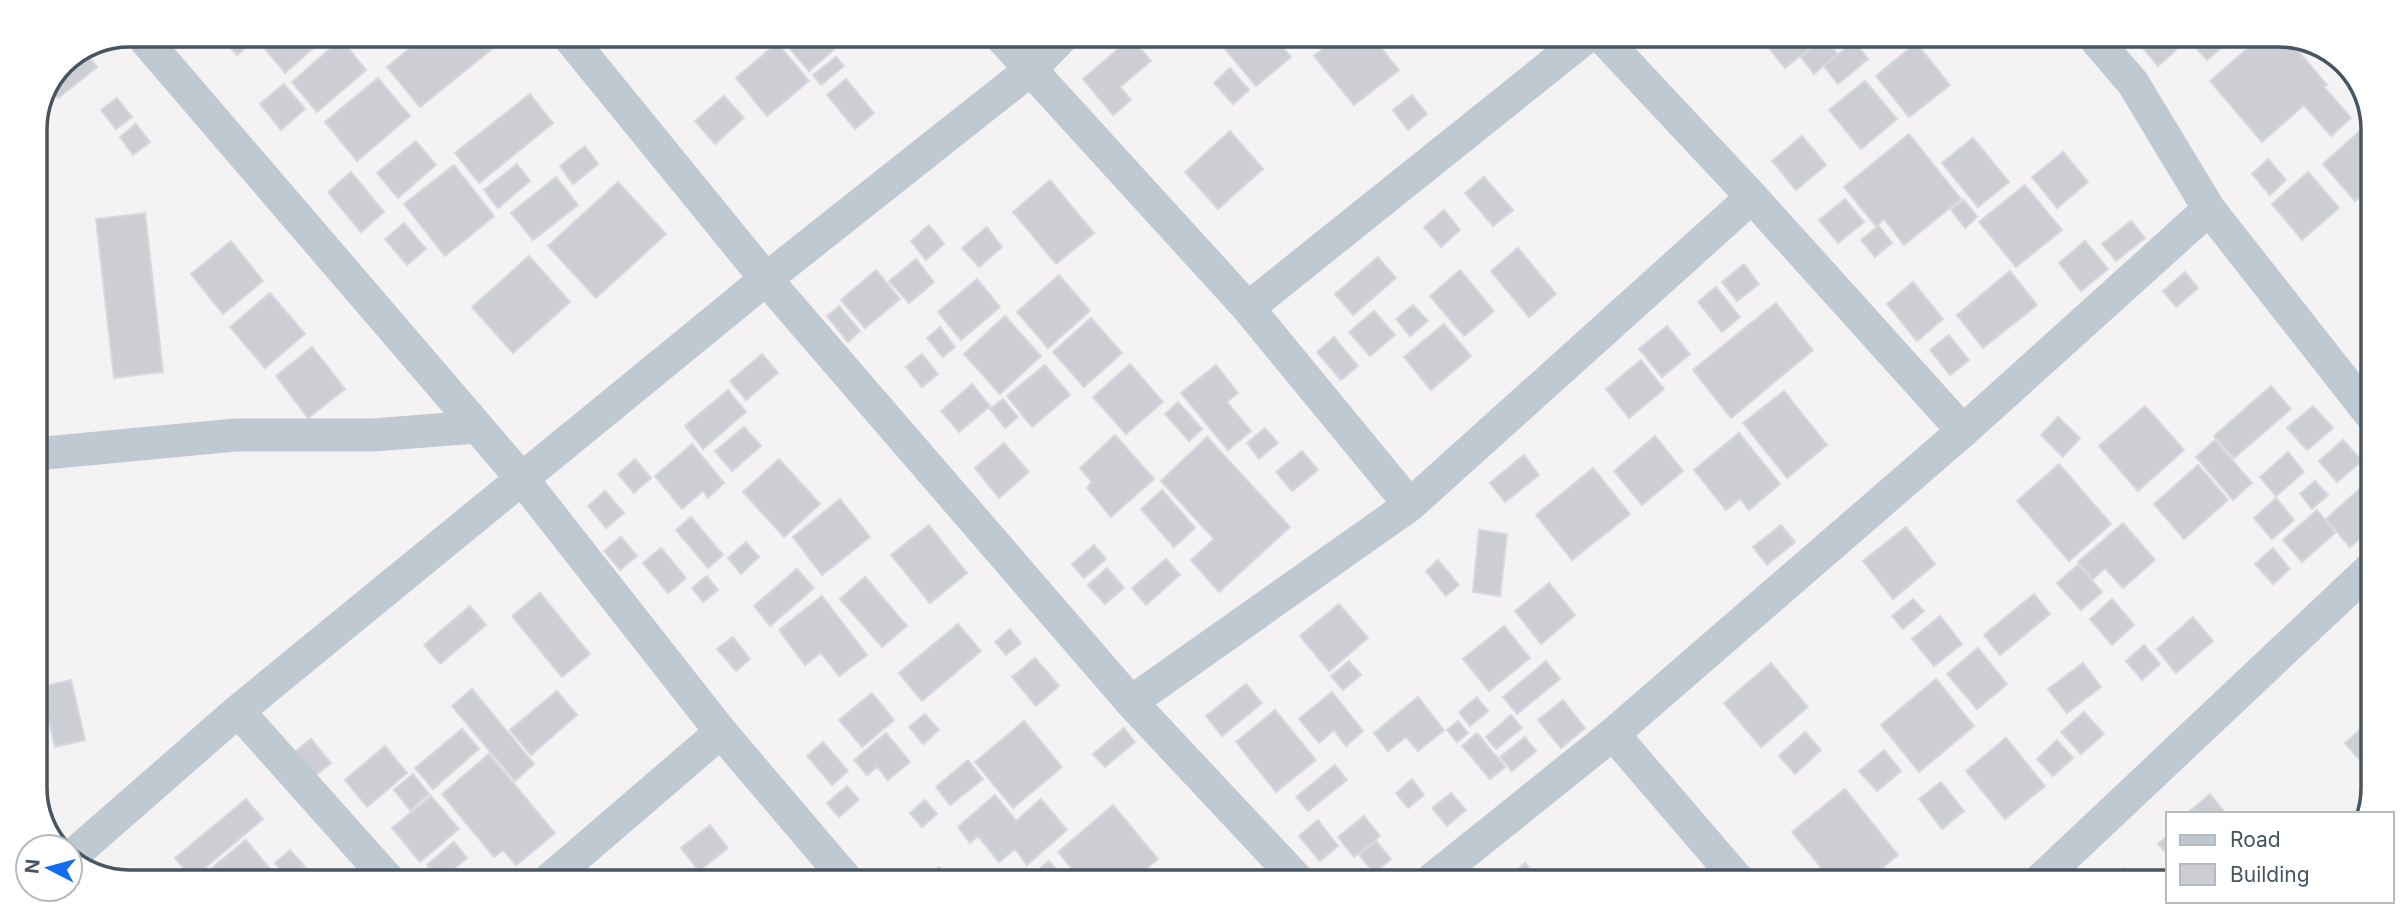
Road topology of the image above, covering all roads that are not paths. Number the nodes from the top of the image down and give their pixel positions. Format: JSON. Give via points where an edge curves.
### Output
{"nodes":[{"id":1,"x":151,"y":47,"type":"edge"},
{"id":2,"x":577,"y":47,"type":"edge"},
{"id":3,"x":1010,"y":47,"type":"edge"},
{"id":4,"x":1052,"y":47,"type":"edge"},
{"id":5,"x":1575,"y":47,"type":"edge"},
{"id":6,"x":1610,"y":47,"type":"edge"},
{"id":7,"x":2102,"y":47,"type":"edge"},
{"id":8,"x":1030,"y":70,"type":"junction"},
{"id":9,"x":1752,"y":197,"type":"junction"},
{"id":10,"x":2209,"y":209,"type":"junction"},
{"id":11,"x":766,"y":279,"type":"junction"},
{"id":12,"x":1248,"y":308,"type":"junction"},
{"id":13,"x":2361,"y":402,"type":"edge"},
{"id":14,"x":477,"y":427,"type":"junction"},
{"id":15,"x":1963,"y":431,"type":"junction"},
{"id":16,"x":47,"y":453,"type":"edge"},
{"id":17,"x":523,"y":480,"type":"junction"},
{"id":18,"x":1410,"y":505,"type":"junction"},
{"id":19,"x":2361,"y":577,"type":"edge"},
{"id":20,"x":1131,"y":702,"type":"junction"},
{"id":21,"x":238,"y":711,"type":"junction"},
{"id":22,"x":721,"y":732,"type":"junction"},
{"id":23,"x":1613,"y":734,"type":"junction"},
{"id":24,"x":84,"y":846,"type":"edge"},
{"id":25,"x":381,"y":870,"type":"edge"},
{"id":26,"x":560,"y":870,"type":"edge"},
{"id":27,"x":837,"y":870,"type":"edge"},
{"id":28,"x":1289,"y":870,"type":"edge"},
{"id":29,"x":1443,"y":870,"type":"edge"},
{"id":30,"x":1730,"y":870,"type":"edge"},
{"id":31,"x":2051,"y":870,"type":"edge"}],
"edges":[{"from":1,"to":14,"type":"street"},
{"from":2,"to":11,"type":"street"},
{"from":3,"to":8,"type":"street"},
{"from":4,"to":8,"type":"street"},
{"from":5,"to":12,"type":"street"},
{"from":6,"to":9,"type":"street"},
{"from":7,"to":10,"type":"street","via":[[2133,83]]},
{"from":8,"to":11,"type":"street"},
{"from":8,"to":12,"type":"street"},
{"from":9,"to":15,"type":"street"},
{"from":9,"to":18,"type":"street"},
{"from":10,"to":13,"type":"street"},
{"from":10,"to":15,"type":"street"},
{"from":11,"to":17,"type":"street"},
{"from":11,"to":20,"type":"street"},
{"from":12,"to":18,"type":"street"},
{"from":14,"to":16,"type":"street","via":[[373,435],[235,435]]},
{"from":14,"to":17,"type":"street"},
{"from":15,"to":23,"type":"street"},
{"from":17,"to":21,"type":"street"},
{"from":17,"to":22,"type":"street"},
{"from":18,"to":20,"type":"street"},
{"from":19,"to":31,"type":"street"},
{"from":20,"to":28,"type":"street"},
{"from":21,"to":24,"type":"street"},
{"from":21,"to":25,"type":"street"},
{"from":22,"to":26,"type":"street"},
{"from":22,"to":27,"type":"street"},
{"from":23,"to":29,"type":"street"},
{"from":23,"to":30,"type":"street"}]}
